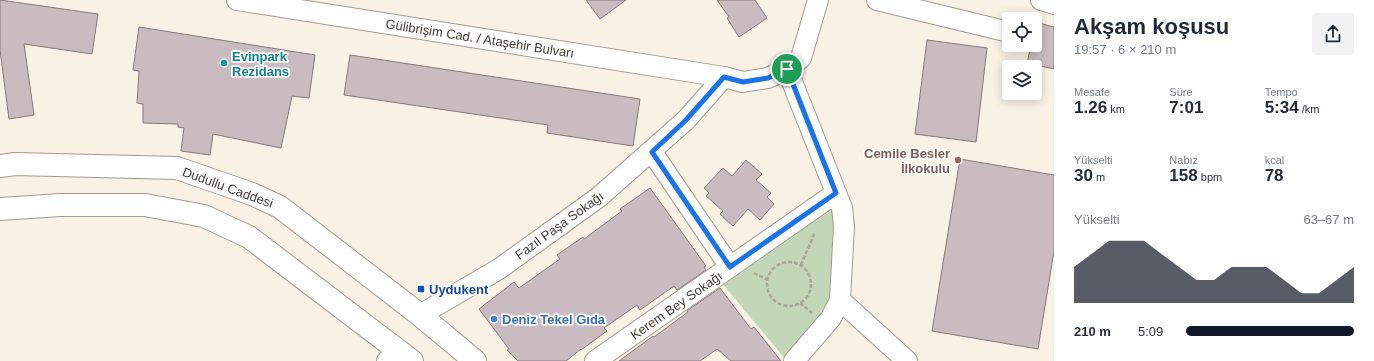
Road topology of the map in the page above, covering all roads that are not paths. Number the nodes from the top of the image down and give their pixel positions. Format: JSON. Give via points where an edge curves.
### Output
{"nodes":[{"id":1,"x":237,"y":0,"type":"edge"},
{"id":2,"x":818,"y":0,"type":"edge"},
{"id":3,"x":877,"y":0,"type":"edge"},
{"id":4,"x":1041,"y":0,"type":"edge"},
{"id":5,"x":1054,"y":4,"type":"edge"},
{"id":6,"x":1002,"y":30,"type":"edge"},
{"id":7,"x":787,"y":69,"type":"junction"},
{"id":8,"x":724,"y":77,"type":"junction"},
{"id":9,"x":652,"y":152,"type":"junction"},
{"id":10,"x":0,"y":166,"type":"edge"},
{"id":11,"x":836,"y":193,"type":"junction"},
{"id":12,"x":0,"y":209,"type":"edge"},
{"id":13,"x":730,"y":267,"type":"junction"},
{"id":14,"x":840,"y":300,"type":"junction"},
{"id":15,"x":420,"y":315,"type":"junction"},
{"id":16,"x":399,"y":358,"type":"edge"},
{"id":17,"x":475,"y":361,"type":"edge"},
{"id":18,"x":595,"y":361,"type":"edge"},
{"id":19,"x":794,"y":361,"type":"edge"},
{"id":20,"x":907,"y":361,"type":"edge"}],
"edges":[{"from":1,"to":8,"type":"street","name":"Gülibrişim Cad. / Ataşehir Bulvarı"},
{"from":2,"to":7,"type":"street","name":"Gülibrişim Cad. / Ataşehir Bulvarı","via":[[801,58]]},
{"from":3,"to":6,"type":"street"},
{"from":4,"to":5,"type":"street"},
{"from":7,"to":8,"type":"street","name":"Gülibrişim Cad. / Ataşehir Bulvarı","via":[[768,78],[743,82]]},
{"from":7,"to":11,"type":"street"},
{"from":8,"to":9,"type":"street","name":"Fazıl Paşa Sokağı","via":[[686,120]]},
{"from":9,"to":13,"type":"street"},
{"from":9,"to":15,"type":"street","name":"Fazıl Paşa Sokağı","via":[[599,197],[499,269]]},
{"from":10,"to":15,"type":"main road","name":"Dudullu Caddesi","via":[[15,164],[177,168],[216,181],[280,207]]},
{"from":11,"to":13,"type":"street","name":"Kerem Bey Sokağı"},
{"from":11,"to":14,"type":"street","via":[[842,208],[844,226]]},
{"from":12,"to":16,"type":"main road","via":[[60,205],[145,205],[204,216],[249,237]]},
{"from":13,"to":18,"type":"street","name":"Kerem Bey Sokağı"},
{"from":14,"to":19,"type":"street","via":[[831,318]]},
{"from":14,"to":20,"type":"street"},
{"from":15,"to":17,"type":"main road","name":"Dudullu Caddesi"}]}
